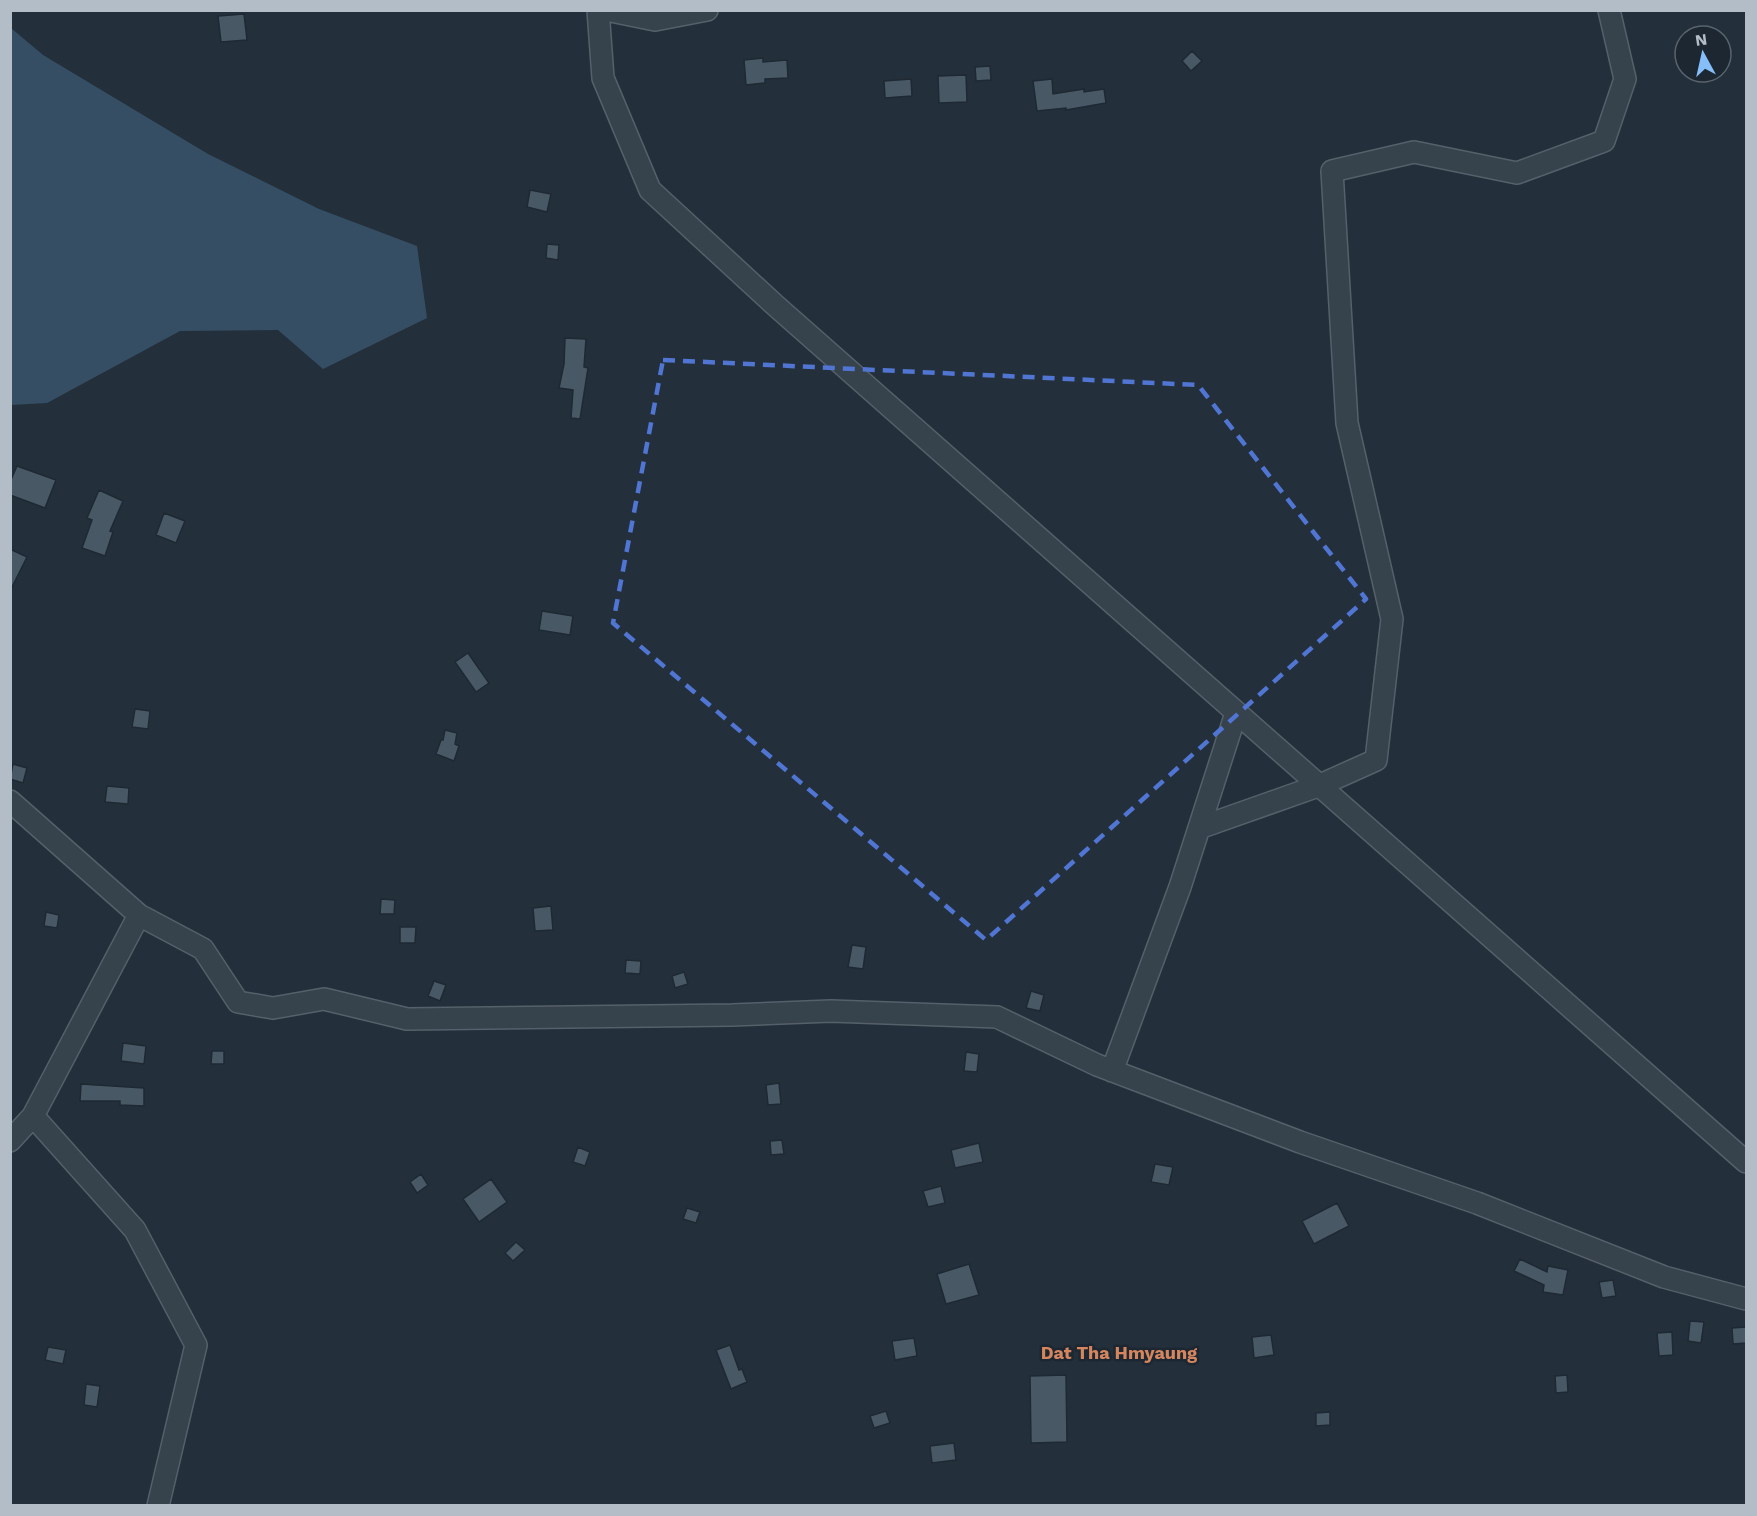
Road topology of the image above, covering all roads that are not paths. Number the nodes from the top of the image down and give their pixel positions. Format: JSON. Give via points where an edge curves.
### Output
{"nodes":[{"id":1,"x":598,"y":10,"type":"edge"},
{"id":2,"x":606,"y":10,"type":"edge"},
{"id":3,"x":707,"y":10,"type":"edge"},
{"id":4,"x":1609,"y":10,"type":"edge"},
{"id":5,"x":1236,"y":713,"type":"junction"},
{"id":6,"x":1318,"y":786,"type":"junction"},
{"id":7,"x":10,"y":801,"type":"edge"},
{"id":8,"x":1199,"y":828,"type":"junction"},
{"id":9,"x":139,"y":915,"type":"junction"},
{"id":10,"x":1112,"y":1071,"type":"junction"},
{"id":11,"x":33,"y":1116,"type":"junction"},
{"id":12,"x":10,"y":1141,"type":"edge"},
{"id":13,"x":1746,"y":1162,"type":"edge"},
{"id":14,"x":1746,"y":1299,"type":"edge"},
{"id":15,"x":158,"y":1506,"type":"edge"}],
"edges":[{"from":1,"to":5,"type":"street","via":[[603,78],[650,190]]},
{"from":2,"to":3,"type":"street","via":[[655,20]]},
{"from":4,"to":6,"type":"street","via":[[1624,79],[1604,141],[1517,173],[1414,152],[1332,171],[1347,423],[1392,619],[1376,760]]},
{"from":5,"to":6,"type":"street"},
{"from":5,"to":8,"type":"street"},
{"from":6,"to":8,"type":"street"},
{"from":6,"to":13,"type":"street"},
{"from":7,"to":9,"type":"street"},
{"from":8,"to":10,"type":"street"},
{"from":9,"to":10,"type":"street","via":[[203,949],[238,1002],[273,1008],[324,999],[407,1019],[831,1011],[997,1017]]},
{"from":9,"to":11,"type":"street"},
{"from":10,"to":14,"type":"street","via":[[1476,1203],[1664,1277]]},
{"from":11,"to":12,"type":"street"},
{"from":11,"to":15,"type":"street","via":[[135,1230],[196,1346]]}]}
